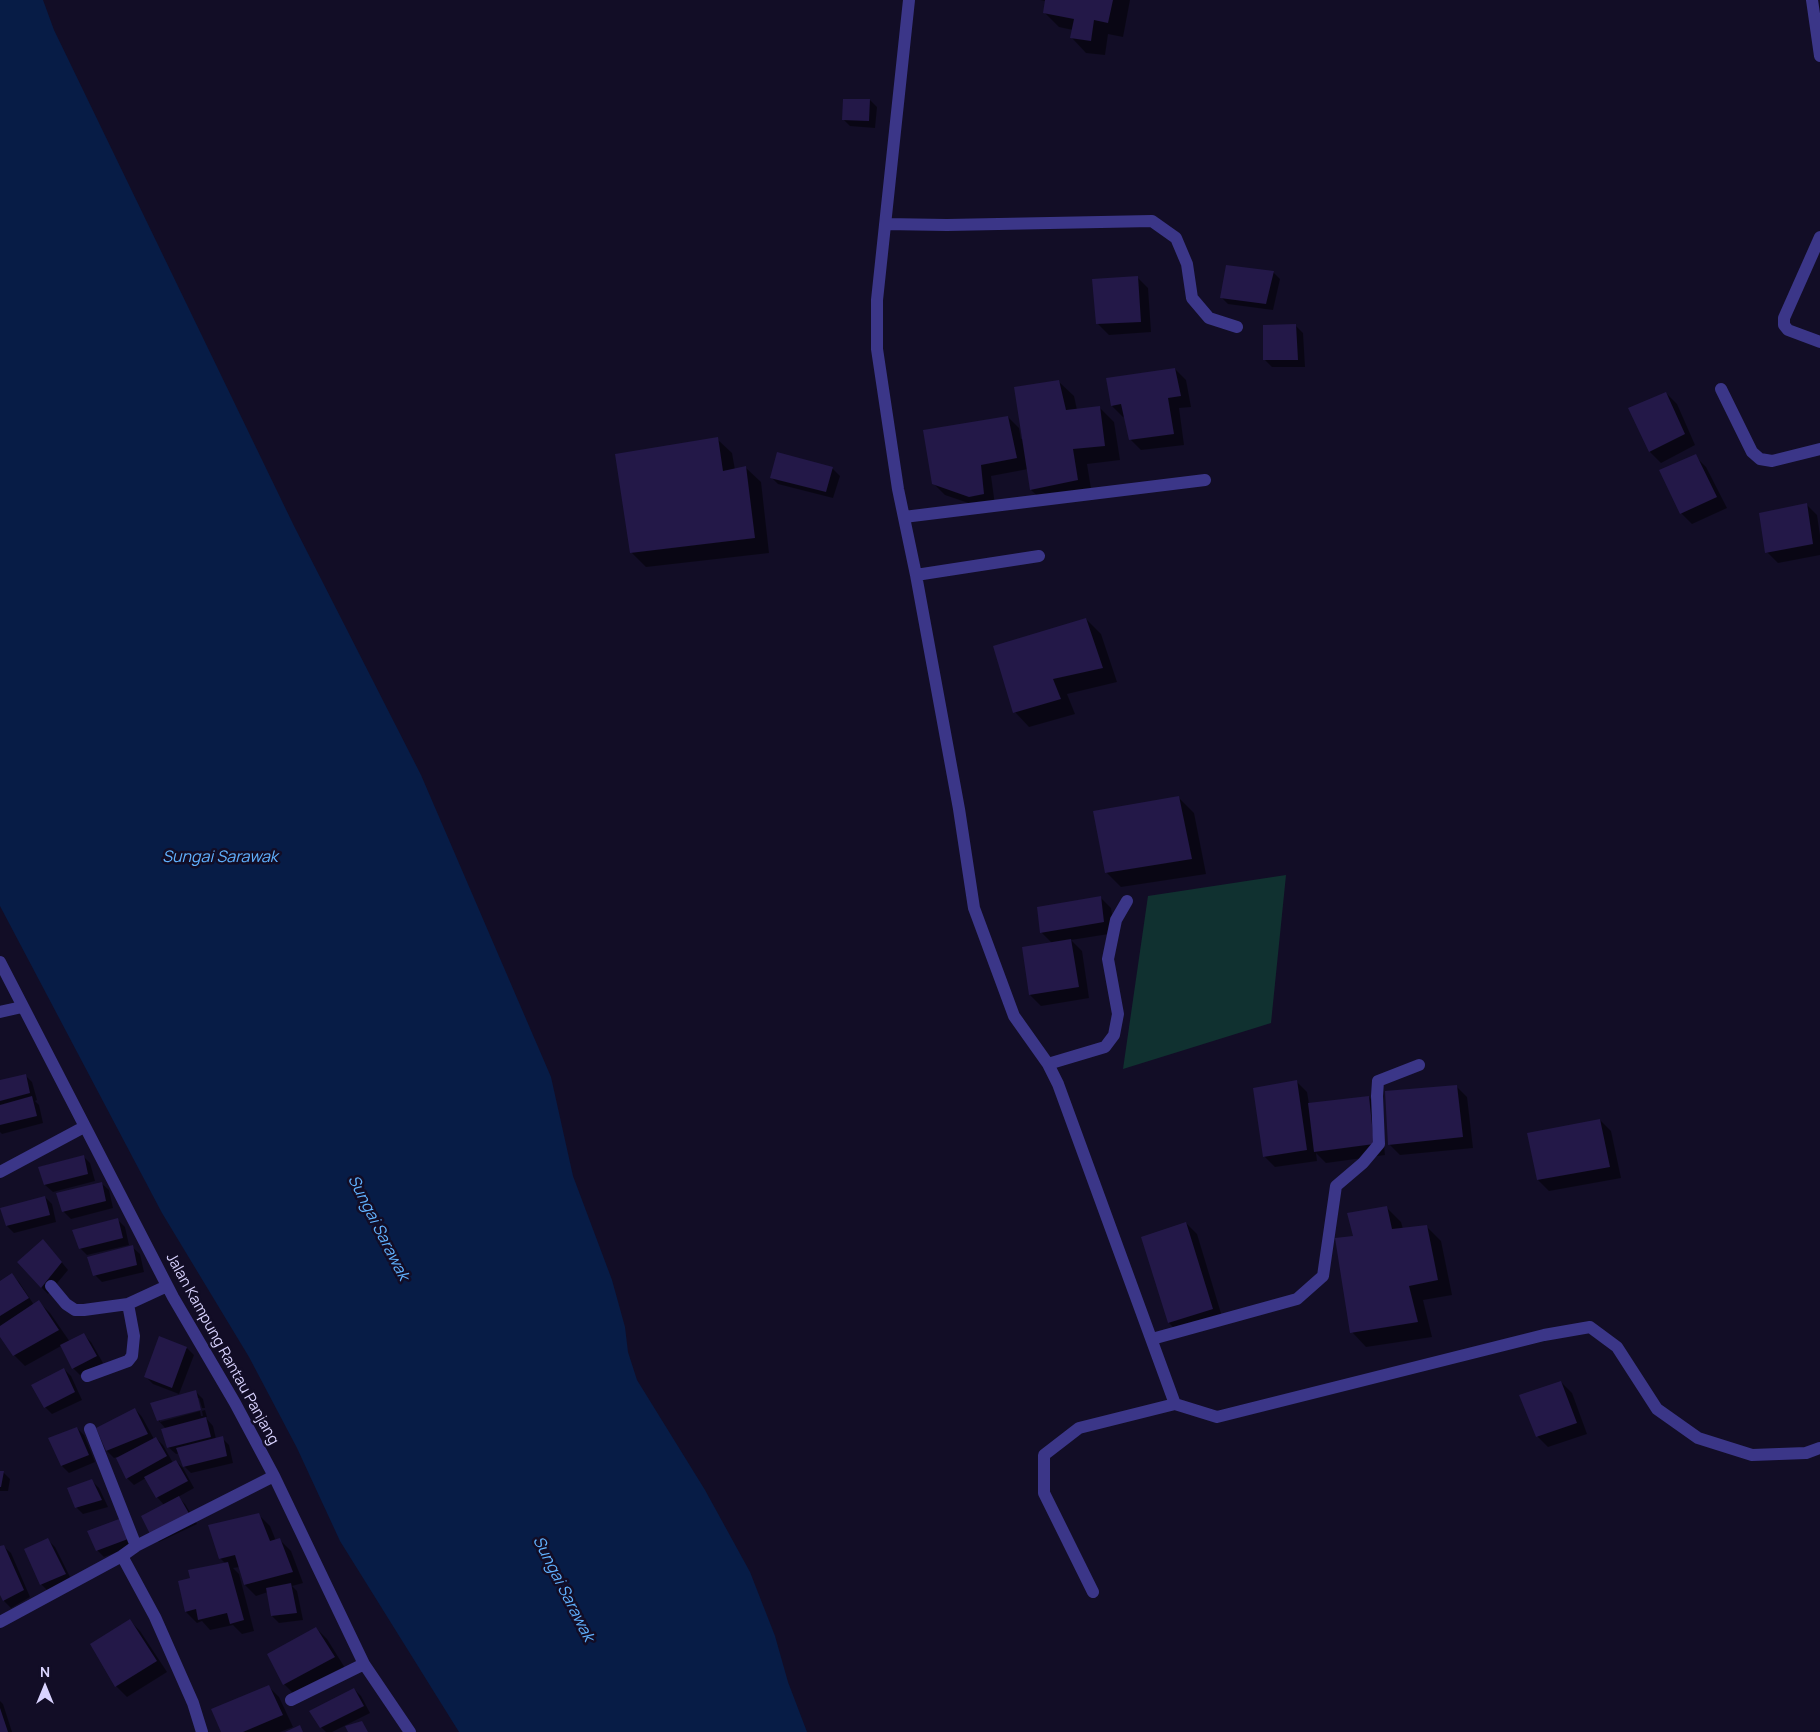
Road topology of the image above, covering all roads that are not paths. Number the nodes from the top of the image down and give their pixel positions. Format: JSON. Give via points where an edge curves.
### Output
{"nodes":[{"id":1,"x":908,"y":0,"type":"edge"},
{"id":2,"x":1812,"y":0,"type":"edge"},
{"id":3,"x":1820,"y":56,"type":"edge"},
{"id":4,"x":885,"y":224,"type":"junction"},
{"id":5,"x":1820,"y":237,"type":"edge"},
{"id":6,"x":1237,"y":327,"type":"dead end"},
{"id":7,"x":1820,"y":342,"type":"edge"},
{"id":8,"x":1720,"y":389,"type":"dead end"},
{"id":9,"x":1820,"y":449,"type":"edge"},
{"id":10,"x":1206,"y":480,"type":"dead end"},
{"id":11,"x":904,"y":516,"type":"junction"},
{"id":12,"x":1039,"y":556,"type":"dead end"},
{"id":13,"x":916,"y":575,"type":"junction"},
{"id":14,"x":1127,"y":901,"type":"dead end"},
{"id":15,"x":0,"y":962,"type":"edge"},
{"id":16,"x":22,"y":1008,"type":"junction"},
{"id":17,"x":0,"y":1012,"type":"edge"},
{"id":18,"x":1048,"y":1064,"type":"junction"},
{"id":19,"x":1419,"y":1066,"type":"dead end"},
{"id":20,"x":84,"y":1127,"type":"junction"},
{"id":21,"x":0,"y":1172,"type":"edge"},
{"id":22,"x":50,"y":1286,"type":"dead end"},
{"id":23,"x":167,"y":1286,"type":"junction"},
{"id":24,"x":128,"y":1304,"type":"junction"},
{"id":25,"x":1152,"y":1339,"type":"junction"},
{"id":26,"x":87,"y":1376,"type":"dead end"},
{"id":27,"x":1176,"y":1404,"type":"junction"},
{"id":28,"x":90,"y":1430,"type":"dead end"},
{"id":29,"x":1820,"y":1448,"type":"edge"},
{"id":30,"x":274,"y":1476,"type":"junction"},
{"id":31,"x":136,"y":1546,"type":"junction"},
{"id":32,"x":122,"y":1556,"type":"junction"},
{"id":33,"x":1093,"y":1592,"type":"dead end"},
{"id":34,"x":0,"y":1622,"type":"edge"},
{"id":35,"x":364,"y":1664,"type":"junction"},
{"id":36,"x":291,"y":1700,"type":"dead end"},
{"id":37,"x":202,"y":1732,"type":"edge"},
{"id":38,"x":409,"y":1732,"type":"edge"}],
"edges":[{"from":1,"to":4,"type":"street"},
{"from":2,"to":3,"type":"street"},
{"from":4,"to":6,"type":"street","via":[[1152,220],[1176,238],[1187,264],[1192,298],[1209,318]]},
{"from":4,"to":11,"type":"street","via":[[877,300],[877,348]]},
{"from":5,"to":7,"type":"street","via":[[1784,318],[1788,330]]},
{"from":8,"to":9,"type":"street","via":[[1752,452],[1760,459],[1772,461]]},
{"from":10,"to":11,"type":"street"},
{"from":11,"to":13,"type":"street"},
{"from":12,"to":13,"type":"street"},
{"from":13,"to":18,"type":"street","via":[[974,908],[1014,1016]]},
{"from":14,"to":18,"type":"street","via":[[1116,920],[1108,959],[1118,1014],[1114,1035],[1105,1047]]},
{"from":15,"to":16,"type":"street","name":"Jalan Kampung Rantau Panjang"},
{"from":16,"to":17,"type":"street"},
{"from":16,"to":20,"type":"street","name":"Jalan Kampung Rantau Panjang"},
{"from":18,"to":25,"type":"street"},
{"from":19,"to":25,"type":"street","via":[[1378,1081],[1380,1144],[1336,1186],[1323,1276],[1297,1299]]},
{"from":20,"to":21,"type":"street"},
{"from":20,"to":23,"type":"street","name":"Jalan Kampung Rantau Panjang"},
{"from":22,"to":24,"type":"street","via":[[75,1310]]},
{"from":23,"to":24,"type":"street"},
{"from":23,"to":30,"type":"street","name":"Jalan Kampung Rantau Panjang"},
{"from":24,"to":26,"type":"street","via":[[134,1336],[132,1356],[128,1361]]},
{"from":25,"to":27,"type":"street"},
{"from":27,"to":29,"type":"street","via":[[1217,1417],[1544,1334],[1590,1327],[1617,1347],[1657,1409],[1698,1438],[1752,1455],[1806,1453]]},
{"from":27,"to":33,"type":"street","via":[[1079,1428],[1044,1455],[1044,1493]]},
{"from":28,"to":31,"type":"street"},
{"from":30,"to":31,"type":"street"},
{"from":30,"to":35,"type":"street","name":"Jalan Kampung Rantau Panjang"},
{"from":31,"to":32,"type":"street"},
{"from":32,"to":34,"type":"street"},
{"from":32,"to":37,"type":"street","via":[[155,1617],[193,1703]]},
{"from":35,"to":36,"type":"street"},
{"from":35,"to":38,"type":"street","name":"Jalan Kampung Rantau Panjang"}]}
